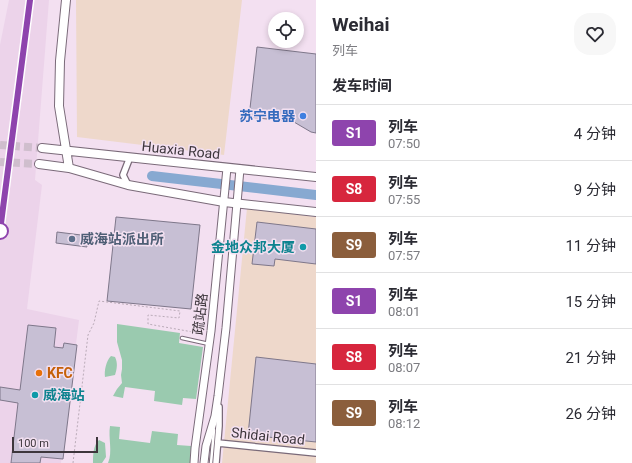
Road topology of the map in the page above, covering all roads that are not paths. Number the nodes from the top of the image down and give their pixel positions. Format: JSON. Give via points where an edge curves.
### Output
{"nodes":[{"id":1,"x":66,"y":0,"type":"edge"},
{"id":2,"x":42,"y":148,"type":"tunnel mouth"},
{"id":3,"x":65,"y":151,"type":"junction"},
{"id":4,"x":130,"y":157,"type":"junction"},
{"id":5,"x":39,"y":164,"type":"tunnel mouth"},
{"id":6,"x":68,"y":168,"type":"junction"},
{"id":7,"x":226,"y":170,"type":"junction"},
{"id":8,"x":240,"y":172,"type":"junction"},
{"id":9,"x":316,"y":178,"type":"edge"},
{"id":10,"x":128,"y":185,"type":"junction"},
{"id":11,"x":224,"y":199,"type":"junction"},
{"id":12,"x":238,"y":201,"type":"junction"},
{"id":13,"x":316,"y":212,"type":"edge"},
{"id":14,"x":182,"y":338,"type":"dead end"},
{"id":15,"x":210,"y":344,"type":"junction"},
{"id":16,"x":218,"y":396,"type":"junction"},
{"id":17,"x":215,"y":416,"type":"junction"},
{"id":18,"x":218,"y":443,"type":"junction"},
{"id":19,"x":316,"y":454,"type":"edge"},
{"id":20,"x":194,"y":463,"type":"edge"},
{"id":21,"x":204,"y":463,"type":"edge"},
{"id":22,"x":211,"y":463,"type":"edge"},
{"id":23,"x":216,"y":463,"type":"edge"}],
"edges":[{"from":1,"to":3,"type":"main road","via":[[59,106]]},
{"from":2,"to":3,"type":"main road","name":"Huaxia Road"},
{"from":3,"to":4,"type":"main road","name":"Huaxia Road"},
{"from":3,"to":6,"type":"main road"},
{"from":4,"to":7,"type":"main road","name":"Huaxia Road"},
{"from":4,"to":10,"type":"street","via":[[123,175]]},
{"from":5,"to":6,"type":"main road"},
{"from":6,"to":10,"type":"main road"},
{"from":7,"to":8,"type":"main road","name":"Huaxia Road"},
{"from":7,"to":11,"type":"street","name":"疏站路"},
{"from":8,"to":9,"type":"main road","name":"Huaxia Road"},
{"from":8,"to":12,"type":"street","name":"疏站路"},
{"from":10,"to":11,"type":"main road"},
{"from":11,"to":12,"type":"main road"},
{"from":11,"to":15,"type":"street","name":"疏站路"},
{"from":12,"to":13,"type":"main road"},
{"from":12,"to":16,"type":"street","name":"疏站路"},
{"from":14,"to":15,"type":"lane"},
{"from":15,"to":20,"type":"street","name":"疏站路"},
{"from":16,"to":17,"type":"street","name":"疏站路"},
{"from":16,"to":18,"type":"street"},
{"from":17,"to":21,"type":"street","name":"疏站路"},
{"from":17,"to":22,"type":"lane"},
{"from":18,"to":19,"type":"street","name":"Shidai Road"},
{"from":18,"to":23,"type":"street"}]}
